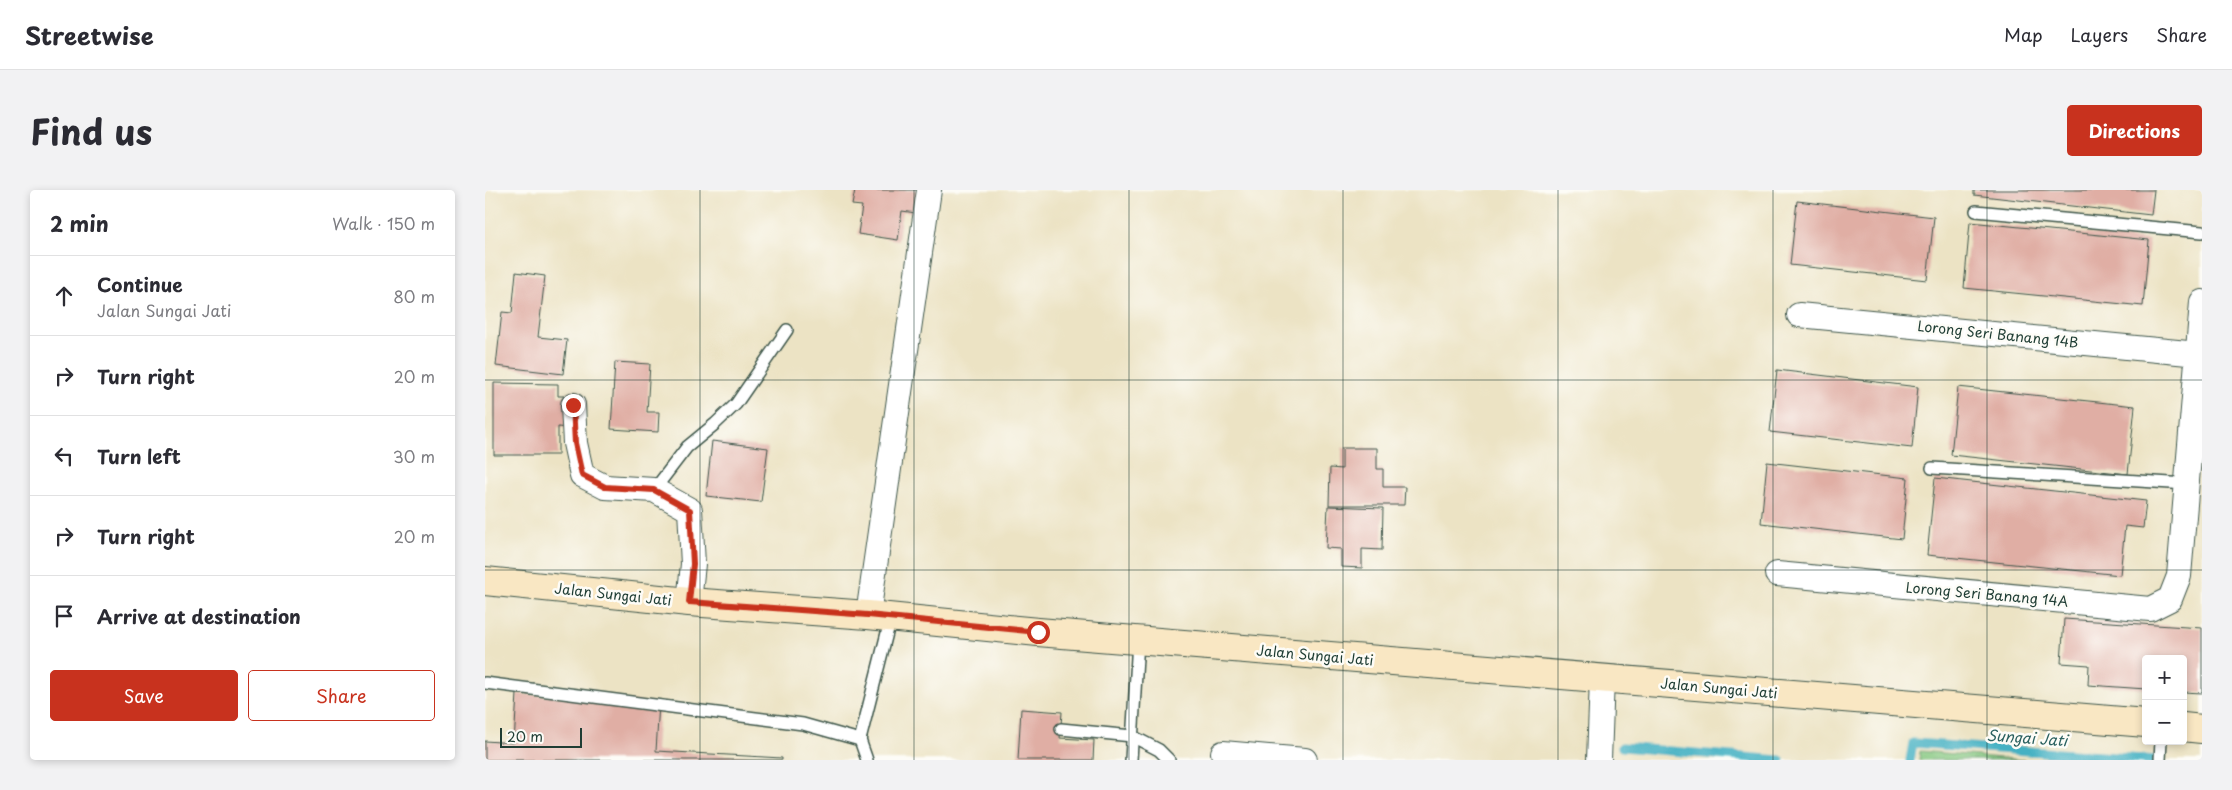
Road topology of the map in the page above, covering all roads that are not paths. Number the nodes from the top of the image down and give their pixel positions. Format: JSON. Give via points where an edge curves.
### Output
{"nodes":[{"id":1,"x":929,"y":190,"type":"edge"},
{"id":2,"x":1976,"y":211,"type":"dead end"},
{"id":3,"x":2202,"y":232,"type":"edge"},
{"id":4,"x":2202,"y":302,"type":"edge"},
{"id":5,"x":1799,"y":315,"type":"dead end"},
{"id":6,"x":787,"y":330,"type":"dead end"},
{"id":7,"x":2198,"y":354,"type":"junction"},
{"id":8,"x":573,"y":405,"type":"dead end"},
{"id":9,"x":1931,"y":468,"type":"dead end"},
{"id":10,"x":2187,"y":484,"type":"junction"},
{"id":11,"x":654,"y":490,"type":"junction"},
{"id":12,"x":1777,"y":574,"type":"dead end"},
{"id":13,"x":485,"y":580,"type":"edge"},
{"id":14,"x":689,"y":602,"type":"junction"},
{"id":15,"x":879,"y":616,"type":"junction"},
{"id":16,"x":1138,"y":640,"type":"junction"},
{"id":17,"x":1603,"y":678,"type":"junction"},
{"id":18,"x":485,"y":683,"type":"edge"},
{"id":19,"x":2142,"y":723,"type":"edge"},
{"id":20,"x":2187,"y":727,"type":"edge"},
{"id":21,"x":1061,"y":729,"type":"dead end"},
{"id":22,"x":2202,"y":729,"type":"edge"},
{"id":23,"x":1132,"y":736,"type":"junction"},
{"id":24,"x":860,"y":740,"type":"junction"},
{"id":25,"x":2161,"y":745,"type":"edge"},
{"id":26,"x":1223,"y":754,"type":"dead end"},
{"id":27,"x":867,"y":760,"type":"edge"},
{"id":28,"x":1131,"y":760,"type":"edge"},
{"id":29,"x":1169,"y":760,"type":"edge"},
{"id":30,"x":1305,"y":760,"type":"edge"},
{"id":31,"x":1599,"y":760,"type":"edge"},
{"id":32,"x":2159,"y":760,"type":"edge"}],
"edges":[{"from":1,"to":15,"type":"street"},
{"from":2,"to":3,"type":"lane"},
{"from":4,"to":7,"type":"street","name":"Lorong Seri Banang 14A"},
{"from":5,"to":7,"type":"street","name":"Lorong Seri Banang 14B"},
{"from":6,"to":11,"type":"lane","via":[[736,404],[687,447]]},
{"from":7,"to":10,"type":"street","name":"Lorong Seri Banang 14A"},
{"from":8,"to":11,"type":"street","via":[[575,443],[582,475],[605,487]]},
{"from":9,"to":10,"type":"lane"},
{"from":10,"to":12,"type":"street","name":"Lorong Seri Banang 14A","via":[[2179,576],[2170,599],[2150,609]]},
{"from":11,"to":14,"type":"street","via":[[690,510],[693,564]]},
{"from":13,"to":14,"type":"main road","name":"Jalan Sungai Jati"},
{"from":14,"to":15,"type":"main road","name":"Jalan Sungai Jati"},
{"from":15,"to":16,"type":"main road","name":"Jalan Sungai Jati"},
{"from":15,"to":24,"type":"lane"},
{"from":16,"to":17,"type":"main road","name":"Jalan Sungai Jati"},
{"from":16,"to":23,"type":"lane"},
{"from":17,"to":19,"type":"main road","name":"Jalan Sungai Jati"},
{"from":17,"to":31,"type":"street"},
{"from":18,"to":24,"type":"lane","via":[[803,724]]},
{"from":20,"to":22,"type":"main road"},
{"from":21,"to":23,"type":"lane"},
{"from":23,"to":28,"type":"lane"},
{"from":23,"to":29,"type":"lane","via":[[1159,750]]},
{"from":24,"to":27,"type":"lane"},
{"from":25,"to":32,"type":"lane"},
{"from":26,"to":30,"type":"street"}]}
